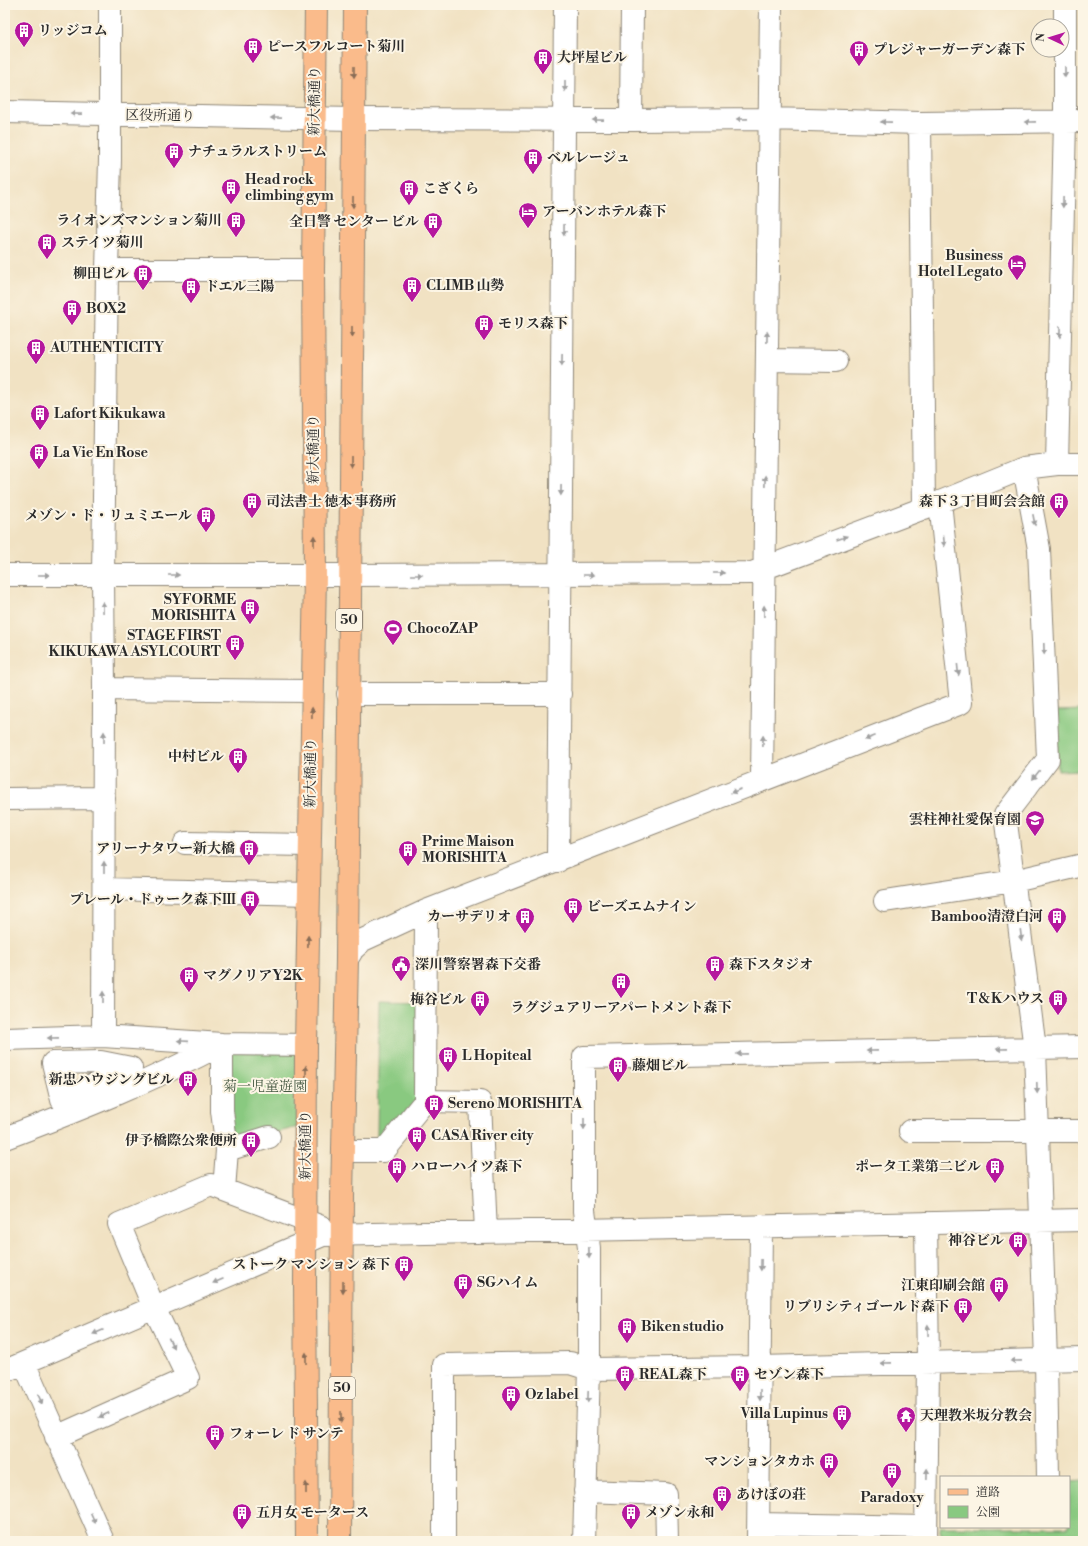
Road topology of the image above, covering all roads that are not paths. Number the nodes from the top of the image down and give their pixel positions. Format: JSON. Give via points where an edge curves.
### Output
{"nodes":[{"id":1,"x":110,"y":5,"type":"edge"},
{"id":2,"x":316,"y":5,"type":"edge"},
{"id":3,"x":355,"y":5,"type":"edge"},
{"id":4,"x":565,"y":5,"type":"edge"},
{"id":5,"x":632,"y":5,"type":"edge"},
{"id":6,"x":770,"y":5,"type":"edge"},
{"id":7,"x":1065,"y":5,"type":"edge"},
{"id":8,"x":5,"y":112,"type":"edge"},
{"id":9,"x":110,"y":115,"type":"junction"},
{"id":10,"x":315,"y":118,"type":"junction"},
{"id":11,"x":354,"y":119,"type":"junction"},
{"id":12,"x":769,"y":119,"type":"junction"},
{"id":13,"x":564,"y":120,"type":"junction"},
{"id":14,"x":631,"y":120,"type":"junction"},
{"id":15,"x":1074,"y":121,"type":"edge"},
{"id":16,"x":920,"y":123,"type":"junction"},
{"id":17,"x":107,"y":270,"type":"junction"},
{"id":18,"x":314,"y":270,"type":"junction"},
{"id":19,"x":767,"y":360,"type":"junction"},
{"id":20,"x":836,"y":361,"type":"dead end"},
{"id":21,"x":1057,"y":464,"type":"junction"},
{"id":22,"x":1083,"y":464,"type":"edge"},
{"id":23,"x":1024,"y":468,"type":"junction"},
{"id":24,"x":932,"y":505,"type":"junction"},
{"id":25,"x":765,"y":568,"type":"junction"},
{"id":26,"x":5,"y":575,"type":"edge"},
{"id":27,"x":103,"y":575,"type":"junction"},
{"id":28,"x":560,"y":575,"type":"junction"},
{"id":29,"x":314,"y":576,"type":"junction"},
{"id":30,"x":350,"y":576,"type":"junction"},
{"id":31,"x":104,"y":689,"type":"junction"},
{"id":32,"x":312,"y":690,"type":"junction"},
{"id":33,"x":348,"y":694,"type":"junction"},
{"id":34,"x":560,"y":694,"type":"junction"},
{"id":35,"x":762,"y":780,"type":"junction"},
{"id":36,"x":104,"y":798,"type":"junction"},
{"id":37,"x":5,"y":799,"type":"edge"},
{"id":38,"x":184,"y":843,"type":"dead end"},
{"id":39,"x":309,"y":845,"type":"junction"},
{"id":40,"x":558,"y":861,"type":"junction"},
{"id":41,"x":1083,"y":865,"type":"edge"},
{"id":42,"x":1014,"y":881,"type":"junction"},
{"id":43,"x":104,"y":890,"type":"junction"},
{"id":44,"x":308,"y":894,"type":"junction"},
{"id":45,"x":885,"y":901,"type":"dead end"},
{"id":46,"x":426,"y":911,"type":"junction"},
{"id":47,"x":347,"y":959,"type":"junction"},
{"id":48,"x":103,"y":1036,"type":"junction"},
{"id":49,"x":5,"y":1038,"type":"edge"},
{"id":50,"x":222,"y":1044,"type":"junction"},
{"id":51,"x":306,"y":1045,"type":"junction"},
{"id":52,"x":1083,"y":1047,"type":"edge"},
{"id":53,"x":1035,"y":1049,"type":"junction"},
{"id":54,"x":425,"y":1101,"type":"junction"},
{"id":55,"x":1038,"y":1130,"type":"junction"},
{"id":56,"x":910,"y":1131,"type":"dead end"},
{"id":57,"x":1083,"y":1131,"type":"edge"},
{"id":58,"x":269,"y":1137,"type":"dead end"},
{"id":59,"x":5,"y":1138,"type":"edge"},
{"id":60,"x":227,"y":1150,"type":"junction"},
{"id":61,"x":343,"y":1151,"type":"junction"},
{"id":62,"x":224,"y":1190,"type":"junction"},
{"id":63,"x":1083,"y":1220,"type":"edge"},
{"id":64,"x":1040,"y":1221,"type":"junction"},
{"id":65,"x":926,"y":1223,"type":"junction"},
{"id":66,"x":761,"y":1226,"type":"junction"},
{"id":67,"x":587,"y":1229,"type":"junction"},
{"id":68,"x":305,"y":1232,"type":"junction"},
{"id":69,"x":486,"y":1232,"type":"junction"},
{"id":70,"x":342,"y":1234,"type":"junction"},
{"id":71,"x":154,"y":1308,"type":"junction"},
{"id":72,"x":1083,"y":1359,"type":"edge"},
{"id":73,"x":1046,"y":1360,"type":"junction"},
{"id":74,"x":928,"y":1362,"type":"junction"},
{"id":75,"x":15,"y":1367,"type":"edge"},
{"id":76,"x":760,"y":1367,"type":"junction"},
{"id":77,"x":589,"y":1369,"type":"junction"},
{"id":78,"x":56,"y":1437,"type":"junction"},
{"id":79,"x":1048,"y":1476,"type":"edge"},
{"id":80,"x":585,"y":1492,"type":"junction"},
{"id":81,"x":759,"y":1533,"type":"edge"},
{"id":82,"x":926,"y":1534,"type":"edge"},
{"id":83,"x":103,"y":1541,"type":"edge"},
{"id":84,"x":307,"y":1541,"type":"edge"},
{"id":85,"x":340,"y":1541,"type":"edge"},
{"id":86,"x":444,"y":1541,"type":"edge"},
{"id":87,"x":584,"y":1541,"type":"edge"},
{"id":88,"x":667,"y":1541,"type":"edge"}],
"edges":[{"from":1,"to":9,"type":"street"},
{"from":2,"to":10,"type":"main road","name":"新大橋通り"},
{"from":3,"to":11,"type":"main road","number":"50","one_way":true},
{"from":4,"to":13,"type":"street","one_way":true},
{"from":5,"to":14,"type":"street"},
{"from":6,"to":12,"type":"street"},
{"from":7,"to":15,"type":"street","one_way":true},
{"from":9,"to":8,"type":"street","name":"区役所通り","one_way":true},
{"from":10,"to":9,"type":"street","name":"区役所通り","one_way":true},
{"from":9,"to":17,"type":"street"},
{"from":10,"to":11,"type":"street","name":"区役所通り"},
{"from":10,"to":18,"type":"main road","name":"新大橋通り"},
{"from":11,"to":13,"type":"street","name":"区役所通り"},
{"from":11,"to":30,"type":"main road","number":"50","one_way":true},
{"from":12,"to":14,"type":"street","name":"区役所通り","one_way":true},
{"from":16,"to":12,"type":"street","name":"区役所通り","one_way":true},
{"from":19,"to":12,"type":"street","one_way":true},
{"from":14,"to":13,"type":"street","name":"区役所通り","one_way":true},
{"from":13,"to":28,"type":"street","one_way":true},
{"from":15,"to":16,"type":"street","name":"区役所通り","one_way":true},
{"from":15,"to":21,"type":"street","one_way":true},
{"from":16,"to":24,"type":"street"},
{"from":17,"to":18,"type":"street"},
{"from":17,"to":27,"type":"street"},
{"from":29,"to":18,"type":"main road","name":"新大橋通り","one_way":true},
{"from":19,"to":20,"type":"street"},
{"from":25,"to":19,"type":"street","one_way":true},
{"from":21,"to":22,"type":"street"},
{"from":21,"to":23,"type":"street"},
{"from":23,"to":24,"type":"street"},
{"from":23,"to":42,"type":"street","one_way":true,"via":[[1040,549],[1048,759],[1005,815]]},
{"from":25,"to":24,"type":"street","one_way":true},
{"from":24,"to":35,"type":"street","one_way":true,"via":[[961,702]]},
{"from":28,"to":25,"type":"street","one_way":true,"via":[[752,573]]},
{"from":35,"to":25,"type":"street","one_way":true},
{"from":26,"to":27,"type":"street","one_way":true},
{"from":27,"to":29,"type":"street","one_way":true},
{"from":31,"to":27,"type":"street","one_way":true},
{"from":30,"to":28,"type":"street","one_way":true},
{"from":28,"to":34,"type":"street"},
{"from":29,"to":30,"type":"street"},
{"from":29,"to":32,"type":"main road","name":"新大橋通り"},
{"from":30,"to":33,"type":"main road","number":"50"},
{"from":31,"to":32,"type":"street"},
{"from":36,"to":31,"type":"street","one_way":true},
{"from":39,"to":32,"type":"main road","name":"新大橋通り","one_way":true},
{"from":33,"to":34,"type":"street"},
{"from":33,"to":47,"type":"main road","number":"50"},
{"from":34,"to":40,"type":"street"},
{"from":35,"to":40,"type":"street","one_way":true},
{"from":36,"to":37,"type":"street"},
{"from":43,"to":36,"type":"street","one_way":true},
{"from":38,"to":39,"type":"street"},
{"from":39,"to":44,"type":"main road","name":"新大橋通り"},
{"from":40,"to":46,"type":"street"},
{"from":41,"to":42,"type":"street"},
{"from":42,"to":45,"type":"street"},
{"from":42,"to":53,"type":"street","one_way":true},
{"from":43,"to":44,"type":"street"},
{"from":48,"to":43,"type":"street","one_way":true},
{"from":51,"to":44,"type":"main road","name":"新大橋通り","one_way":true},
{"from":46,"to":47,"type":"street","via":[[363,940]]},
{"from":46,"to":54,"type":"street"},
{"from":47,"to":61,"type":"main road","number":"50"},
{"from":48,"to":49,"type":"street","one_way":true},
{"from":50,"to":48,"type":"street","one_way":true},
{"from":50,"to":51,"type":"street"},
{"from":50,"to":59,"type":"street","via":[[179,1067]]},
{"from":50,"to":60,"type":"street","via":[[222,1111]]},
{"from":68,"to":51,"type":"main road","name":"新大橋通り","one_way":true},
{"from":52,"to":53,"type":"street"},
{"from":53,"to":55,"type":"street","one_way":true},
{"from":53,"to":67,"type":"street","one_way":true,"via":[[584,1056],[584,1211]]},
{"from":54,"to":61,"type":"street","via":[[384,1150]]},
{"from":54,"to":69,"type":"street","via":[[480,1102]]},
{"from":55,"to":56,"type":"street"},
{"from":55,"to":57,"type":"street"},
{"from":55,"to":64,"type":"street"},
{"from":58,"to":60,"type":"street"},
{"from":60,"to":62,"type":"street"},
{"from":61,"to":70,"type":"main road","number":"50"},
{"from":62,"to":68,"type":"street"},
{"from":62,"to":71,"type":"street","via":[[211,1186],[119,1224]]},
{"from":63,"to":64,"type":"street"},
{"from":64,"to":65,"type":"street"},
{"from":64,"to":73,"type":"street"},
{"from":65,"to":66,"type":"street"},
{"from":74,"to":65,"type":"street","one_way":true},
{"from":66,"to":67,"type":"street"},
{"from":66,"to":76,"type":"street","one_way":true},
{"from":67,"to":69,"type":"street"},
{"from":67,"to":77,"type":"street","one_way":true},
{"from":68,"to":70,"type":"street","via":[[324,1242]]},
{"from":68,"to":71,"type":"street","one_way":true},
{"from":84,"to":68,"type":"main road","name":"新大橋通り","one_way":true},
{"from":69,"to":70,"type":"street"},
{"from":70,"to":85,"type":"main road","number":"50","one_way":true},
{"from":71,"to":75,"type":"street","one_way":true},
{"from":71,"to":78,"type":"street","one_way":true,"via":[[188,1378]]},
{"from":72,"to":73,"type":"street"},
{"from":73,"to":74,"type":"street","one_way":true},
{"from":73,"to":79,"type":"street"},
{"from":74,"to":76,"type":"street","one_way":true},
{"from":82,"to":74,"type":"street","one_way":true},
{"from":75,"to":78,"type":"street","one_way":true},
{"from":76,"to":77,"type":"street"},
{"from":76,"to":81,"type":"street","one_way":true},
{"from":77,"to":80,"type":"street","one_way":true},
{"from":77,"to":86,"type":"street","via":[[570,1363],[444,1365]]},
{"from":78,"to":83,"type":"street","one_way":true},
{"from":80,"to":87,"type":"street"},
{"from":80,"to":88,"type":"street","via":[[666,1494]]},
{"from":81,"to":82,"type":"street"}]}
